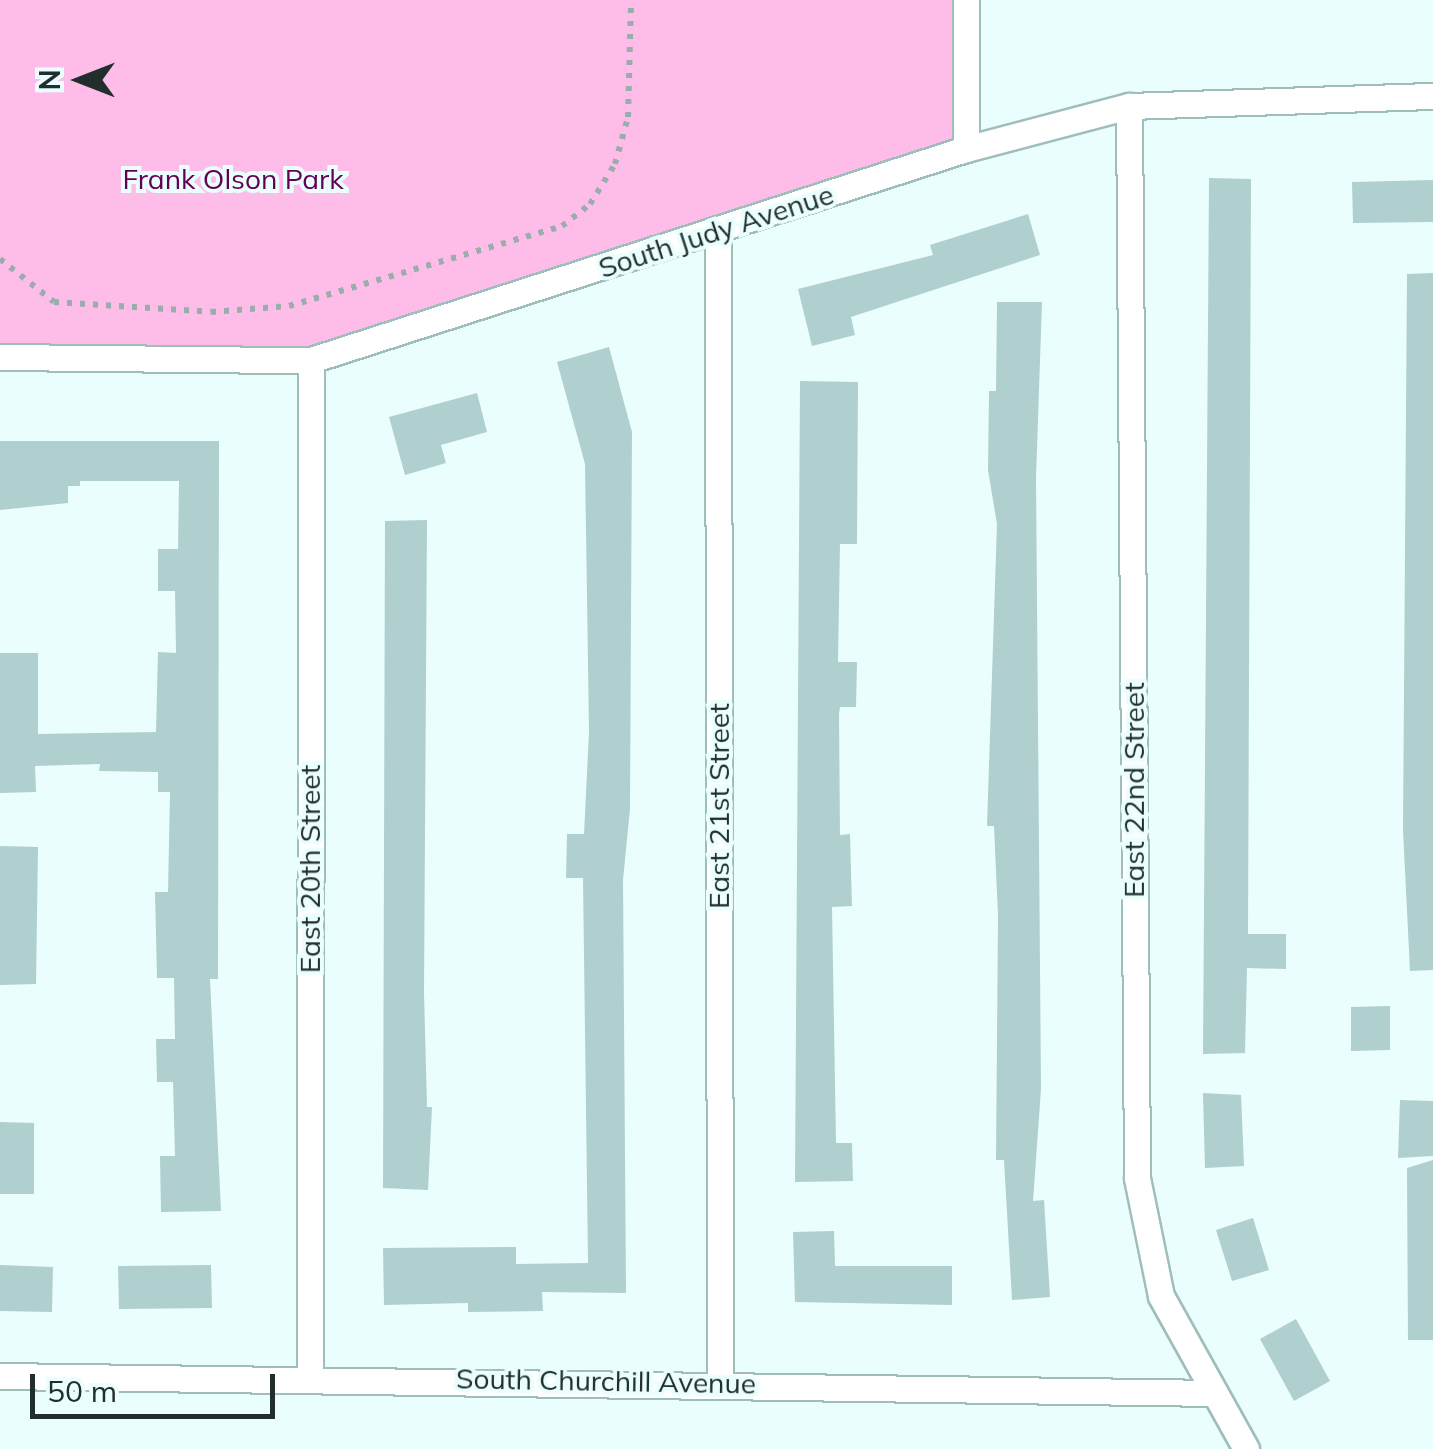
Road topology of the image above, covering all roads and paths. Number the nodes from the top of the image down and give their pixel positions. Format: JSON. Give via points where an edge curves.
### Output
{"nodes":[{"id":1,"x":631,"y":0,"type":"edge"},
{"id":2,"x":966,"y":0,"type":"edge"},
{"id":3,"x":1433,"y":96,"type":"edge"},
{"id":4,"x":1129,"y":106,"type":"junction"},
{"id":5,"x":966,"y":149,"type":"junction"},
{"id":6,"x":718,"y":231,"type":"junction"},
{"id":7,"x":0,"y":259,"type":"edge"},
{"id":8,"x":0,"y":357,"type":"edge"},
{"id":9,"x":311,"y":360,"type":"junction"},
{"id":10,"x":0,"y":1376,"type":"edge"},
{"id":11,"x":310,"y":1378,"type":"junction"},
{"id":12,"x":720,"y":1382,"type":"junction"},
{"id":13,"x":1211,"y":1393,"type":"junction"},
{"id":14,"x":1246,"y":1449,"type":"edge"}],
"edges":[{"from":1,"to":7,"type":"path","via":[[628,118],[615,164],[590,204],[562,226],[289,306],[211,312],[54,302]]},
{"from":2,"to":5,"type":"street"},
{"from":3,"to":4,"type":"street","name":"South Judy Avenue"},
{"from":4,"to":5,"type":"street","name":"South Judy Avenue"},
{"from":4,"to":13,"type":"street","name":"East 22nd Street","via":[[1137,1178],[1161,1296]]},
{"from":5,"to":6,"type":"street","name":"South Judy Avenue"},
{"from":6,"to":9,"type":"street","name":"South Judy Avenue"},
{"from":6,"to":12,"type":"street","name":"East 21st Street"},
{"from":8,"to":9,"type":"street","name":"South Judy Avenue"},
{"from":9,"to":11,"type":"street","name":"East 20th Street"},
{"from":10,"to":11,"type":"street","name":"South Churchill Avenue"},
{"from":11,"to":12,"type":"street","name":"South Churchill Avenue"},
{"from":12,"to":13,"type":"street","name":"South Churchill Avenue"},
{"from":13,"to":14,"type":"street","name":"East 22nd Street"}]}
